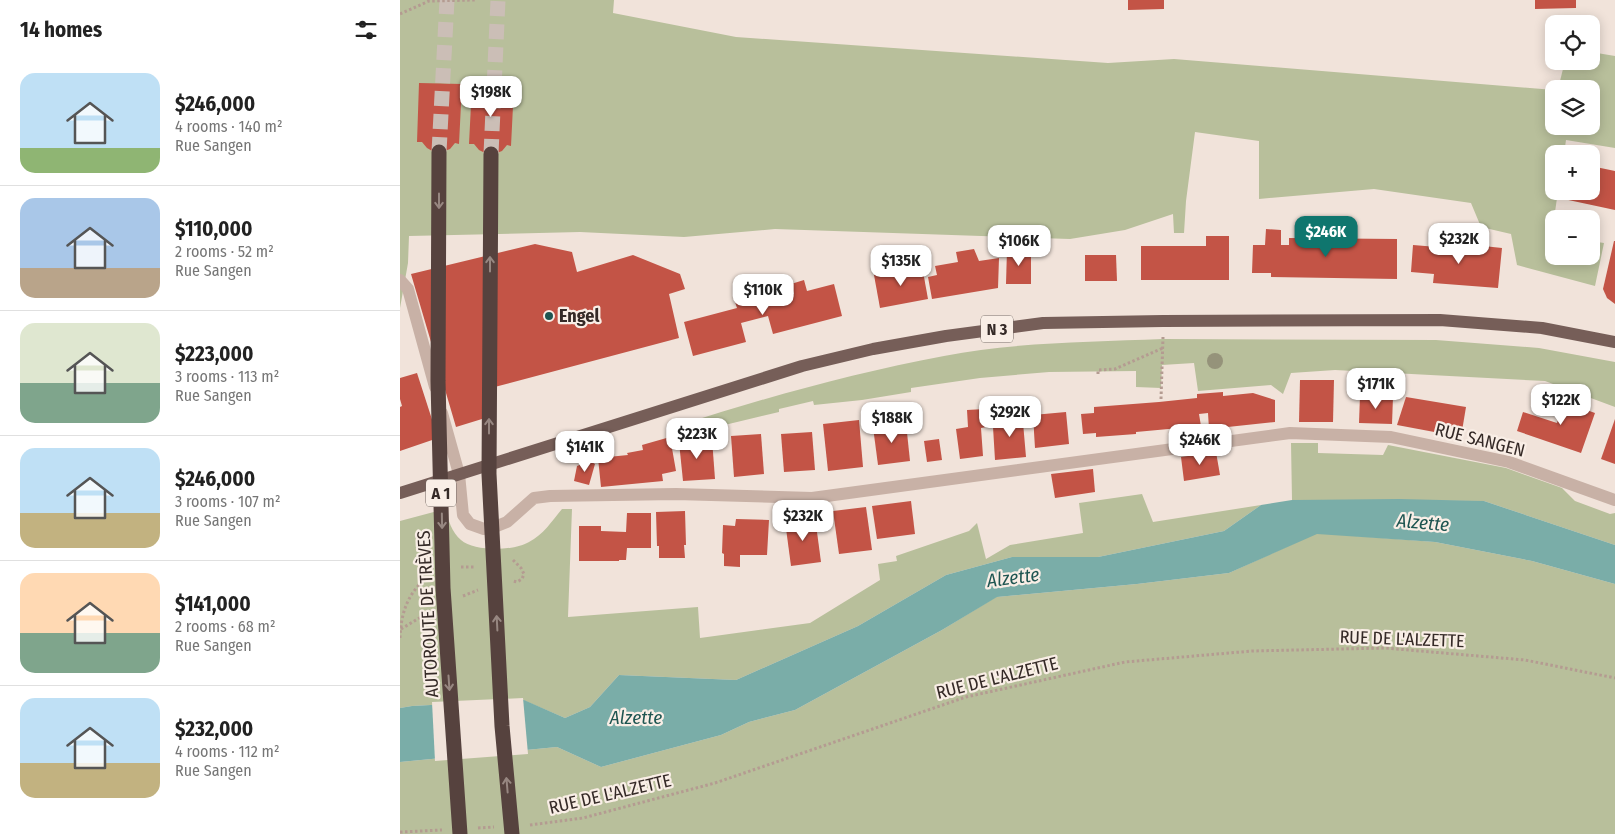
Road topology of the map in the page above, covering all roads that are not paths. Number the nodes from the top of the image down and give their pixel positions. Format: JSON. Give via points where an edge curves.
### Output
{"nodes":[{"id":1,"x":439,"y":152,"type":"tunnel mouth"},
{"id":2,"x":491,"y":154,"type":"tunnel mouth"},
{"id":3,"x":400,"y":280,"type":"edge"},
{"id":4,"x":1615,"y":342,"type":"edge"},
{"id":5,"x":459,"y":474,"type":"junction"},
{"id":6,"x":400,"y":493,"type":"edge"},
{"id":7,"x":1615,"y":500,"type":"edge"},
{"id":8,"x":517,"y":830,"type":"edge"},
{"id":9,"x":454,"y":832,"type":"edge"}],
"edges":[{"from":1,"to":9,"type":"highway","name":"AUTOROUTE DE TRÈVES","number":"A 1","one_way":true,"via":[[438,381]]},
{"from":8,"to":2,"type":"highway","one_way":true,"via":[[502,726],[489,474]]},
{"from":3,"to":5,"type":"street","name":"RUE SANGEN","via":[[408,289]]},
{"from":4,"to":5,"type":"main road","number":"N 3","via":[[1542,328],[1440,320],[1043,323],[872,349],[802,366]]},
{"from":5,"to":6,"type":"main road","number":"N 3"},
{"from":5,"to":7,"type":"street","name":"RUE SANGEN","via":[[464,515],[470,524],[484,529],[507,522],[534,498],[550,496],[676,494],[812,498],[1290,433],[1391,437],[1509,462]]}]}
